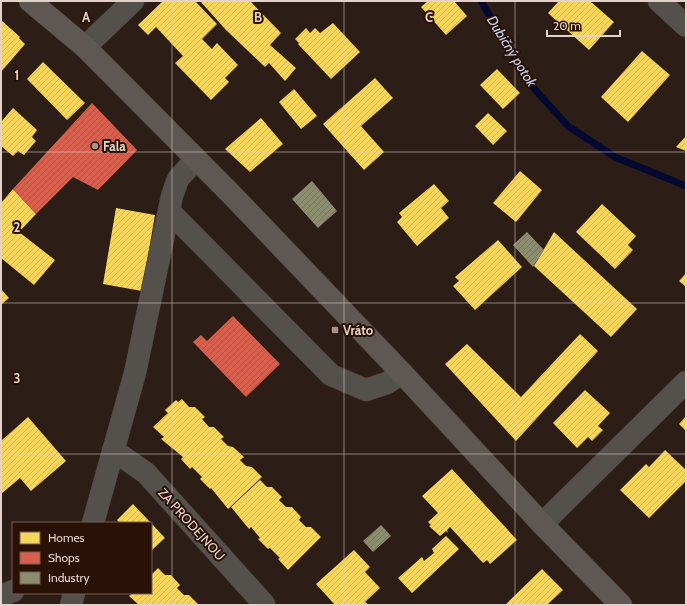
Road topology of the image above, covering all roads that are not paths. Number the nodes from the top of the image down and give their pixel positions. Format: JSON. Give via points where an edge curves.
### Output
{"nodes":[{"id":1,"x":30,"y":1,"type":"edge"},
{"id":2,"x":133,"y":1,"type":"edge"},
{"id":3,"x":659,"y":1,"type":"edge"},
{"id":4,"x":686,"y":26,"type":"edge"},
{"id":5,"x":85,"y":47,"type":"junction"},
{"id":6,"x":196,"y":159,"type":"junction"},
{"id":7,"x":169,"y":211,"type":"junction"},
{"id":8,"x":402,"y":373,"type":"junction"},
{"id":9,"x":686,"y":382,"type":"edge"},
{"id":10,"x":113,"y":450,"type":"junction"},
{"id":11,"x":93,"y":522,"type":"edge"},
{"id":12,"x":542,"y":524,"type":"junction"},
{"id":13,"x":12,"y":591,"type":"edge"},
{"id":14,"x":74,"y":594,"type":"edge"},
{"id":15,"x":1,"y":596,"type":"edge"},
{"id":16,"x":264,"y":604,"type":"edge"},
{"id":17,"x":71,"y":605,"type":"edge"},
{"id":18,"x":621,"y":605,"type":"edge"}],
"edges":[{"from":1,"to":5,"type":"main road"},
{"from":2,"to":5,"type":"street"},
{"from":3,"to":4,"type":"street"},
{"from":5,"to":6,"type":"main road"},
{"from":6,"to":7,"type":"street","via":[[178,180]]},
{"from":6,"to":8,"type":"main road"},
{"from":7,"to":8,"type":"street","via":[[331,375],[366,390],[387,383]]},
{"from":7,"to":10,"type":"street","via":[[135,373]]},
{"from":8,"to":12,"type":"main road"},
{"from":9,"to":12,"type":"street"},
{"from":10,"to":11,"type":"street"},
{"from":10,"to":16,"type":"street","name":"ZA PRODEJNOU","via":[[146,473]]},
{"from":12,"to":18,"type":"main road"},
{"from":13,"to":15,"type":"street"},
{"from":14,"to":17,"type":"street"}]}
